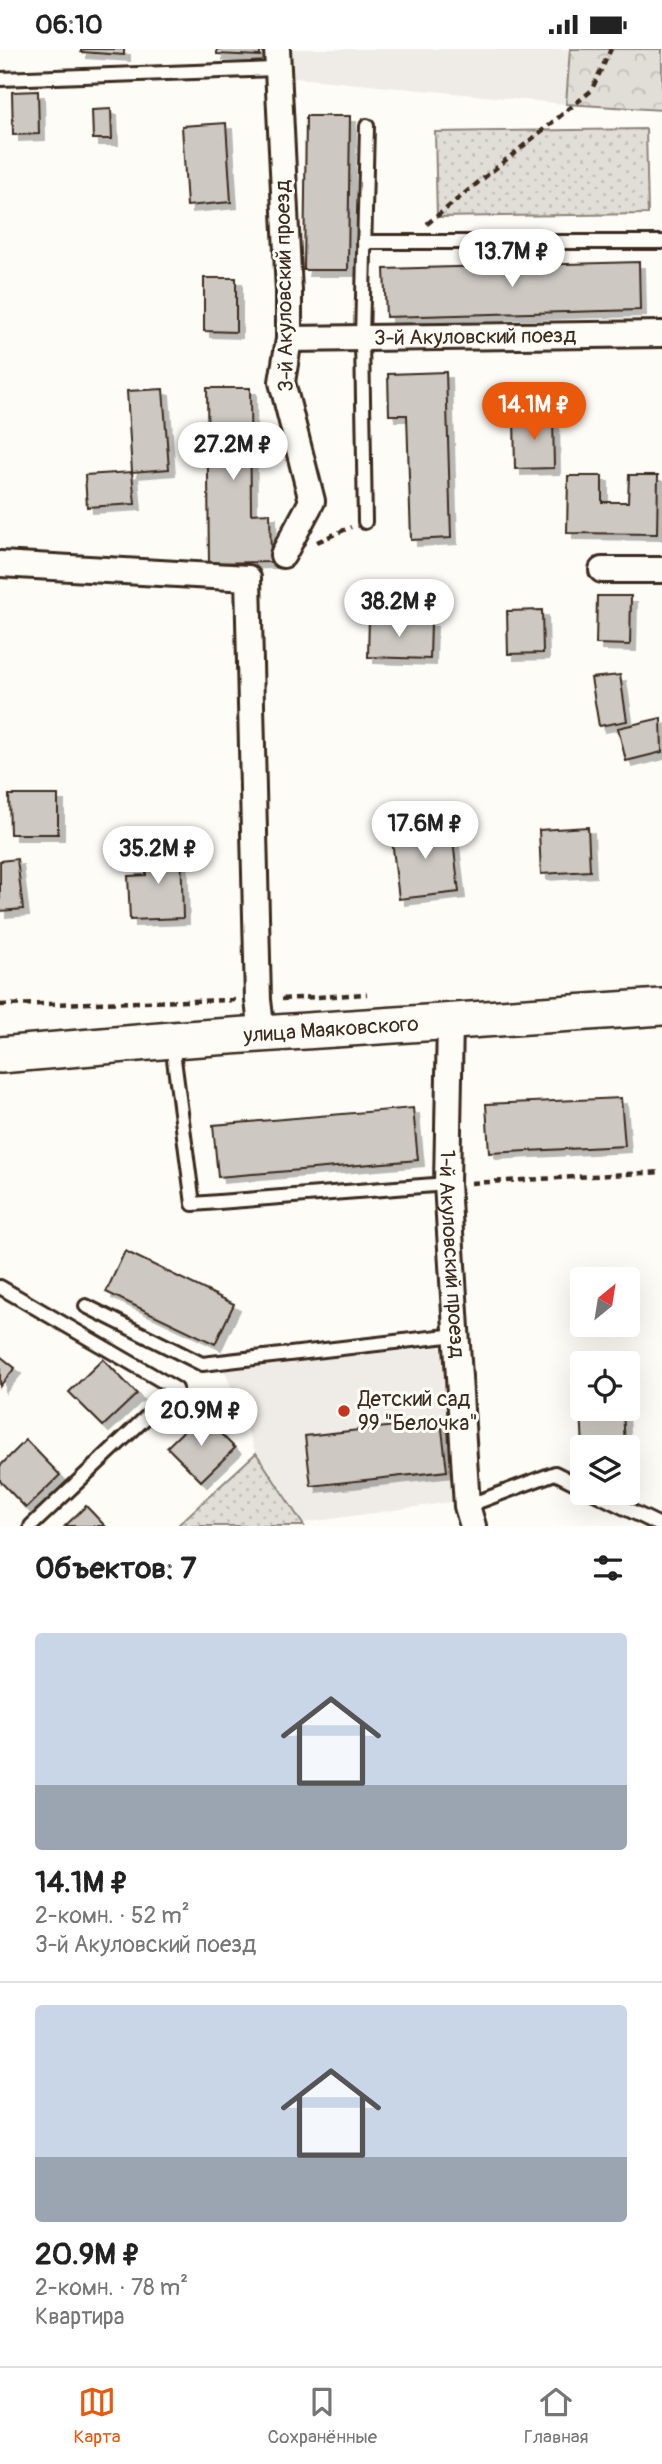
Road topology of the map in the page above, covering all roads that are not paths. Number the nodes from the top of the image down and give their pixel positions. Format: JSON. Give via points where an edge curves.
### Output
{"nodes":[{"id":1,"x":276,"y":59,"type":"edge"},
{"id":2,"x":0,"y":79,"type":"edge"},
{"id":3,"x":367,"y":126,"type":"dead end"},
{"id":4,"x":662,"y":241,"type":"edge"},
{"id":5,"x":364,"y":242,"type":"junction"},
{"id":6,"x":662,"y":334,"type":"edge"},
{"id":7,"x":362,"y":338,"type":"junction"},
{"id":8,"x":289,"y":339,"type":"junction"},
{"id":9,"x":365,"y":522,"type":"road end"},
{"id":10,"x":284,"y":555,"type":"road end"},
{"id":11,"x":0,"y":564,"type":"edge"},
{"id":12,"x":602,"y":570,"type":"dead end"},
{"id":13,"x":662,"y":570,"type":"edge"},
{"id":14,"x":662,"y":1007,"type":"edge"},
{"id":15,"x":450,"y":1021,"type":"junction"},
{"id":16,"x":262,"y":1034,"type":"junction"},
{"id":17,"x":172,"y":1040,"type":"junction"},
{"id":18,"x":0,"y":1055,"type":"edge"},
{"id":19,"x":447,"y":1184,"type":"junction"},
{"id":20,"x":0,"y":1287,"type":"edge"},
{"id":21,"x":86,"y":1306,"type":"dead end"},
{"id":22,"x":456,"y":1335,"type":"junction"},
{"id":23,"x":570,"y":1480,"type":"edge"},
{"id":24,"x":619,"y":1505,"type":"edge"},
{"id":25,"x":470,"y":1516,"type":"edge"},
{"id":26,"x":31,"y":1526,"type":"edge"},
{"id":27,"x":662,"y":1526,"type":"edge"}],
"edges":[{"from":1,"to":2,"type":"lane"},
{"from":1,"to":8,"type":"street","name":"3-й Акуловский проезд"},
{"from":3,"to":5,"type":"lane"},
{"from":4,"to":5,"type":"lane"},
{"from":5,"to":7,"type":"lane"},
{"from":6,"to":7,"type":"street","name":"3-й Акуловский поезд"},
{"from":7,"to":8,"type":"street","name":"3-й Акуловский поезд"},
{"from":7,"to":9,"type":"lane"},
{"from":8,"to":10,"type":"street","name":"3-й Акуловский проезд","via":[[282,382],[312,501]]},
{"from":11,"to":16,"type":"street","via":[[248,578],[257,1000]]},
{"from":12,"to":13,"type":"street"},
{"from":14,"to":15,"type":"street","name":"улица Маяковского"},
{"from":15,"to":16,"type":"street","name":"улица Маяковского"},
{"from":15,"to":19,"type":"street","name":"1-й Акуловский проезд"},
{"from":16,"to":17,"type":"street","name":"улица Маяковского"},
{"from":17,"to":18,"type":"street","name":"улица Маяковского"},
{"from":17,"to":19,"type":"lane","via":[[193,1204]]},
{"from":19,"to":22,"type":"street","name":"1-й Акуловский проезд"},
{"from":20,"to":26,"type":"lane","via":[[176,1389]]},
{"from":21,"to":22,"type":"lane","via":[[202,1364]]},
{"from":22,"to":25,"type":"street","name":"1-й Акуловский проезд"},
{"from":23,"to":25,"type":"lane","via":[[555,1473]]},
{"from":24,"to":27,"type":"lane"}]}
